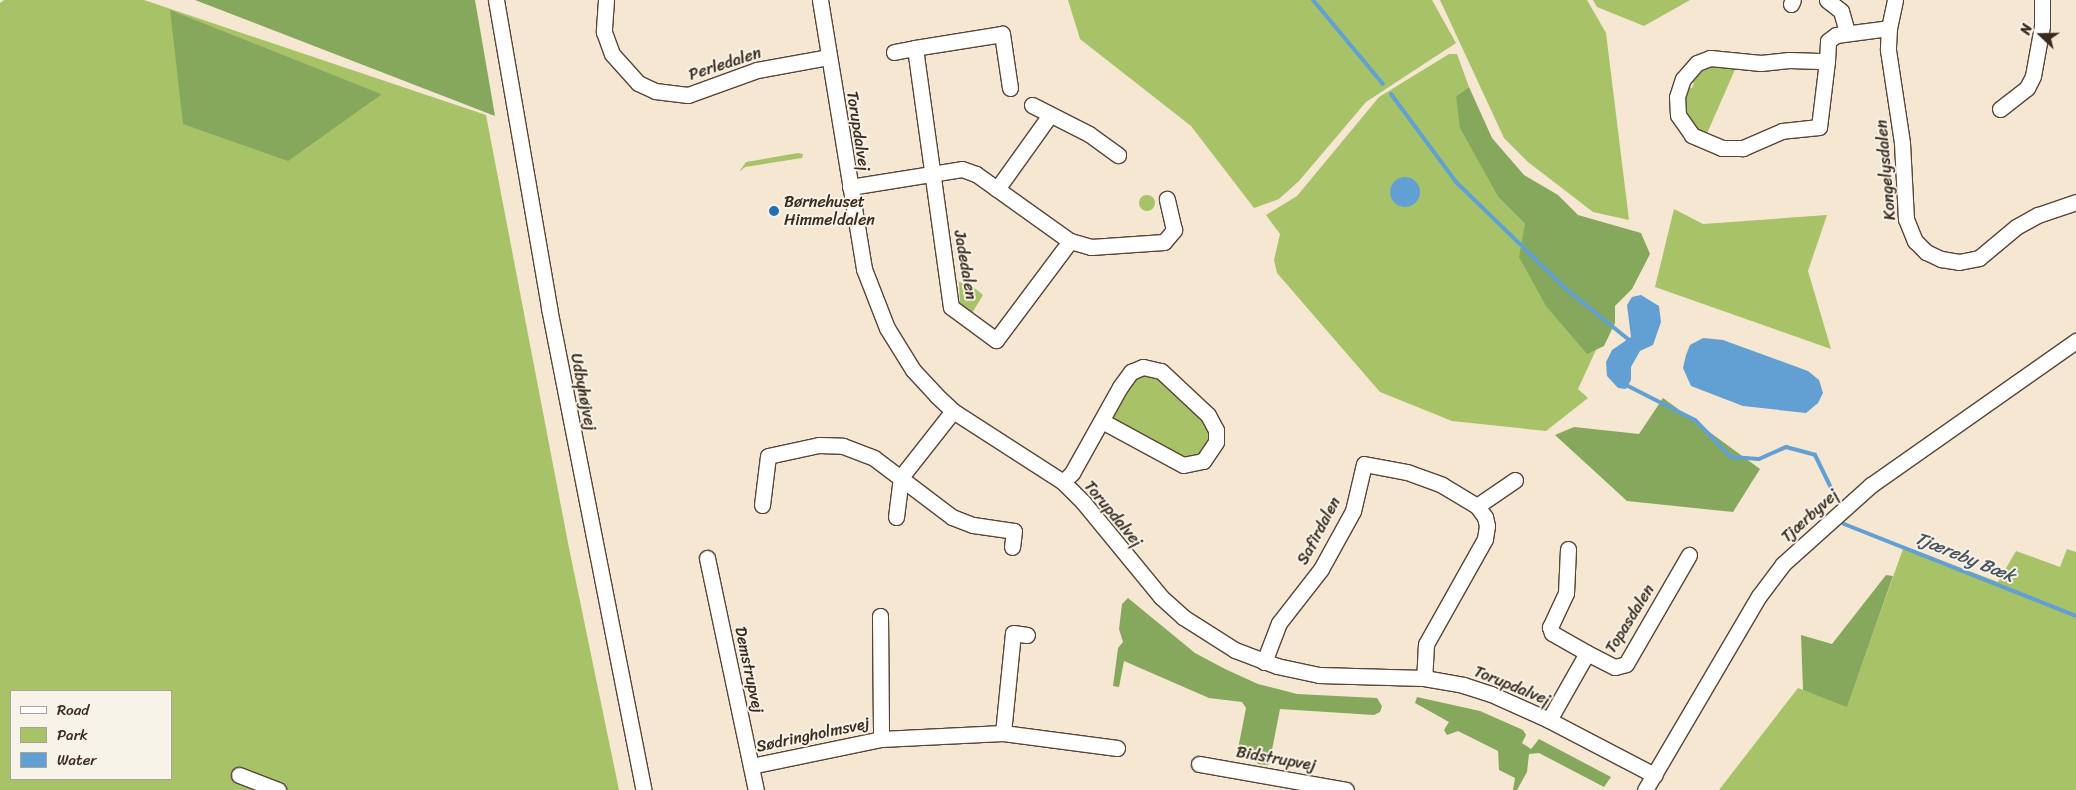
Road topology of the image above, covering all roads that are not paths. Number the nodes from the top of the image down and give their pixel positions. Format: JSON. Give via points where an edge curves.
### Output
{"nodes":[{"id":1,"x":496,"y":0,"type":"edge"},
{"id":2,"x":606,"y":0,"type":"edge"},
{"id":3,"x":820,"y":0,"type":"edge"},
{"id":4,"x":1827,"y":0,"type":"edge"},
{"id":5,"x":1895,"y":0,"type":"edge"},
{"id":6,"x":2042,"y":0,"type":"edge"},
{"id":7,"x":1888,"y":28,"type":"junction"},
{"id":8,"x":1847,"y":32,"type":"junction"},
{"id":9,"x":915,"y":48,"type":"junction"},
{"id":10,"x":894,"y":52,"type":"dead end"},
{"id":11,"x":828,"y":57,"type":"junction"},
{"id":12,"x":1827,"y":61,"type":"junction"},
{"id":13,"x":1010,"y":88,"type":"dead end"},
{"id":14,"x":1032,"y":105,"type":"dead end"},
{"id":15,"x":2000,"y":109,"type":"dead end"},
{"id":16,"x":1050,"y":114,"type":"junction"},
{"id":17,"x":1118,"y":155,"type":"dead end"},
{"id":18,"x":933,"y":173,"type":"junction"},
{"id":19,"x":850,"y":187,"type":"junction"},
{"id":20,"x":997,"y":189,"type":"junction"},
{"id":21,"x":1167,"y":199,"type":"dead end"},
{"id":22,"x":2076,"y":202,"type":"edge"},
{"id":23,"x":1070,"y":241,"type":"junction"},
{"id":24,"x":2076,"y":341,"type":"edge"},
{"id":25,"x":953,"y":411,"type":"junction"},
{"id":26,"x":1102,"y":421,"type":"junction"},
{"id":27,"x":901,"y":477,"type":"junction"},
{"id":28,"x":1515,"y":480,"type":"dead end"},
{"id":29,"x":1063,"y":482,"type":"junction"},
{"id":30,"x":762,"y":505,"type":"dead end"},
{"id":31,"x":1477,"y":506,"type":"junction"},
{"id":32,"x":896,"y":517,"type":"dead end"},
{"id":33,"x":1012,"y":547,"type":"dead end"},
{"id":34,"x":1568,"y":549,"type":"dead end"},
{"id":35,"x":1689,"y":555,"type":"dead end"},
{"id":36,"x":707,"y":558,"type":"dead end"},
{"id":37,"x":880,"y":616,"type":"dead end"},
{"id":38,"x":1027,"y":635,"type":"dead end"},
{"id":39,"x":1587,"y":652,"type":"junction"},
{"id":40,"x":1264,"y":662,"type":"junction"},
{"id":41,"x":1424,"y":678,"type":"junction"},
{"id":42,"x":1549,"y":720,"type":"junction"},
{"id":43,"x":1003,"y":733,"type":"junction"},
{"id":44,"x":881,"y":739,"type":"junction"},
{"id":45,"x":1117,"y":748,"type":"dead end"},
{"id":46,"x":1199,"y":764,"type":"dead end"},
{"id":47,"x":751,"y":766,"type":"junction"},
{"id":48,"x":239,"y":775,"type":"dead end"},
{"id":49,"x":1654,"y":775,"type":"junction"},
{"id":50,"x":278,"y":790,"type":"edge"},
{"id":51,"x":644,"y":790,"type":"edge"},
{"id":52,"x":756,"y":790,"type":"edge"},
{"id":53,"x":1346,"y":790,"type":"edge"},
{"id":54,"x":1645,"y":790,"type":"edge"}],
"edges":[{"from":1,"to":51,"type":"street","name":"Udbyhøjvej","via":[[553,327]]},
{"from":2,"to":11,"type":"street","name":"Perledalen","via":[[604,32],[612,54],[638,83],[655,91],[688,95],[757,70]]},
{"from":3,"to":11,"type":"street","name":"Torupdalvej"},
{"from":4,"to":8,"type":"street","via":[[1841,11]]},
{"from":5,"to":7,"type":"street","name":"Kongelysdalen"},
{"from":6,"to":15,"type":"street","via":[[2042,26],[2033,76],[2027,88]]},
{"from":7,"to":8,"type":"street"},
{"from":7,"to":22,"type":"street","name":"Kongelysdalen","via":[[1888,50],[1902,143],[1906,219],[1915,241],[1926,252],[1960,262],[1979,258],[2016,227],[2038,215]]},
{"from":8,"to":12,"type":"street","via":[[1828,41]]},
{"from":9,"to":10,"type":"street"},
{"from":9,"to":13,"type":"street","via":[[1002,34]]},
{"from":9,"to":18,"type":"street","name":"Jadedalen"},
{"from":11,"to":19,"type":"street","name":"Torupdalvej"},
{"from":12,"to":12,"type":"street","via":[[1819,127],[1782,131],[1743,148],[1722,148],[1692,135],[1678,115],[1677,97],[1682,79],[1696,63],[1710,58],[1761,64],[1789,60]]},
{"from":14,"to":16,"type":"street"},
{"from":16,"to":17,"type":"street"},
{"from":16,"to":20,"type":"street"},
{"from":18,"to":19,"type":"street"},
{"from":18,"to":20,"type":"street","via":[[962,169],[976,174]]},
{"from":18,"to":23,"type":"street","name":"Jadedalen","via":[[951,307],[996,340]]},
{"from":19,"to":25,"type":"street","name":"Torupdalvej","via":[[864,269],[874,301],[913,370]]},
{"from":20,"to":23,"type":"street"},
{"from":21,"to":23,"type":"street","via":[[1174,230],[1164,242],[1091,247]]},
{"from":24,"to":49,"type":"street","name":"Tjærbyvej","via":[[1872,485],[1783,564],[1759,596]]},
{"from":25,"to":27,"type":"street"},
{"from":25,"to":29,"type":"street","name":"Torupdalvej"},
{"from":26,"to":26,"type":"street","via":[[1183,466],[1203,461],[1216,442],[1216,430],[1208,415],[1153,368],[1143,367],[1132,372]]},
{"from":26,"to":29,"type":"street","via":[[1072,473]]},
{"from":27,"to":30,"type":"street","via":[[858,450],[819,445],[768,456]]},
{"from":27,"to":32,"type":"street"},
{"from":27,"to":33,"type":"street","via":[[952,517],[973,524],[1014,530]]},
{"from":28,"to":31,"type":"street"},
{"from":29,"to":40,"type":"street","name":"Torupdalvej","via":[[1161,597],[1183,617],[1235,650]]},
{"from":31,"to":40,"type":"street","name":"Safirdalen","via":[[1442,486],[1407,472],[1364,464],[1353,511],[1321,569],[1279,623]]},
{"from":31,"to":41,"type":"street","via":[[1487,526],[1485,539],[1429,638]]},
{"from":34,"to":39,"type":"street","name":"Topasdalen","via":[[1566,593],[1550,627],[1552,633]]},
{"from":35,"to":39,"type":"street","name":"Topasdalen","via":[[1626,664],[1615,667]]},
{"from":36,"to":47,"type":"street","name":"Demstrupvej"},
{"from":37,"to":44,"type":"street","name":"Sødringholmsvej"},
{"from":38,"to":43,"type":"street","via":[[1013,633]]},
{"from":39,"to":42,"type":"street","name":"Topasdalen"},
{"from":40,"to":41,"type":"street","name":"Torupdalvej","via":[[1319,675]]},
{"from":41,"to":42,"type":"street","name":"Torupdalvej","via":[[1491,694]]},
{"from":42,"to":49,"type":"street","name":"Torupdalvej"},
{"from":43,"to":44,"type":"street","name":"Sødringholmsvej"},
{"from":43,"to":45,"type":"street","name":"Sødringholmsvej"},
{"from":44,"to":47,"type":"street","name":"Sødringholmsvej"},
{"from":46,"to":53,"type":"street","name":"Bidstrupvej"},
{"from":47,"to":52,"type":"street","name":"Demstrupvej"},
{"from":48,"to":50,"type":"street"},
{"from":49,"to":54,"type":"street","name":"Tjærbyvej"}]}
